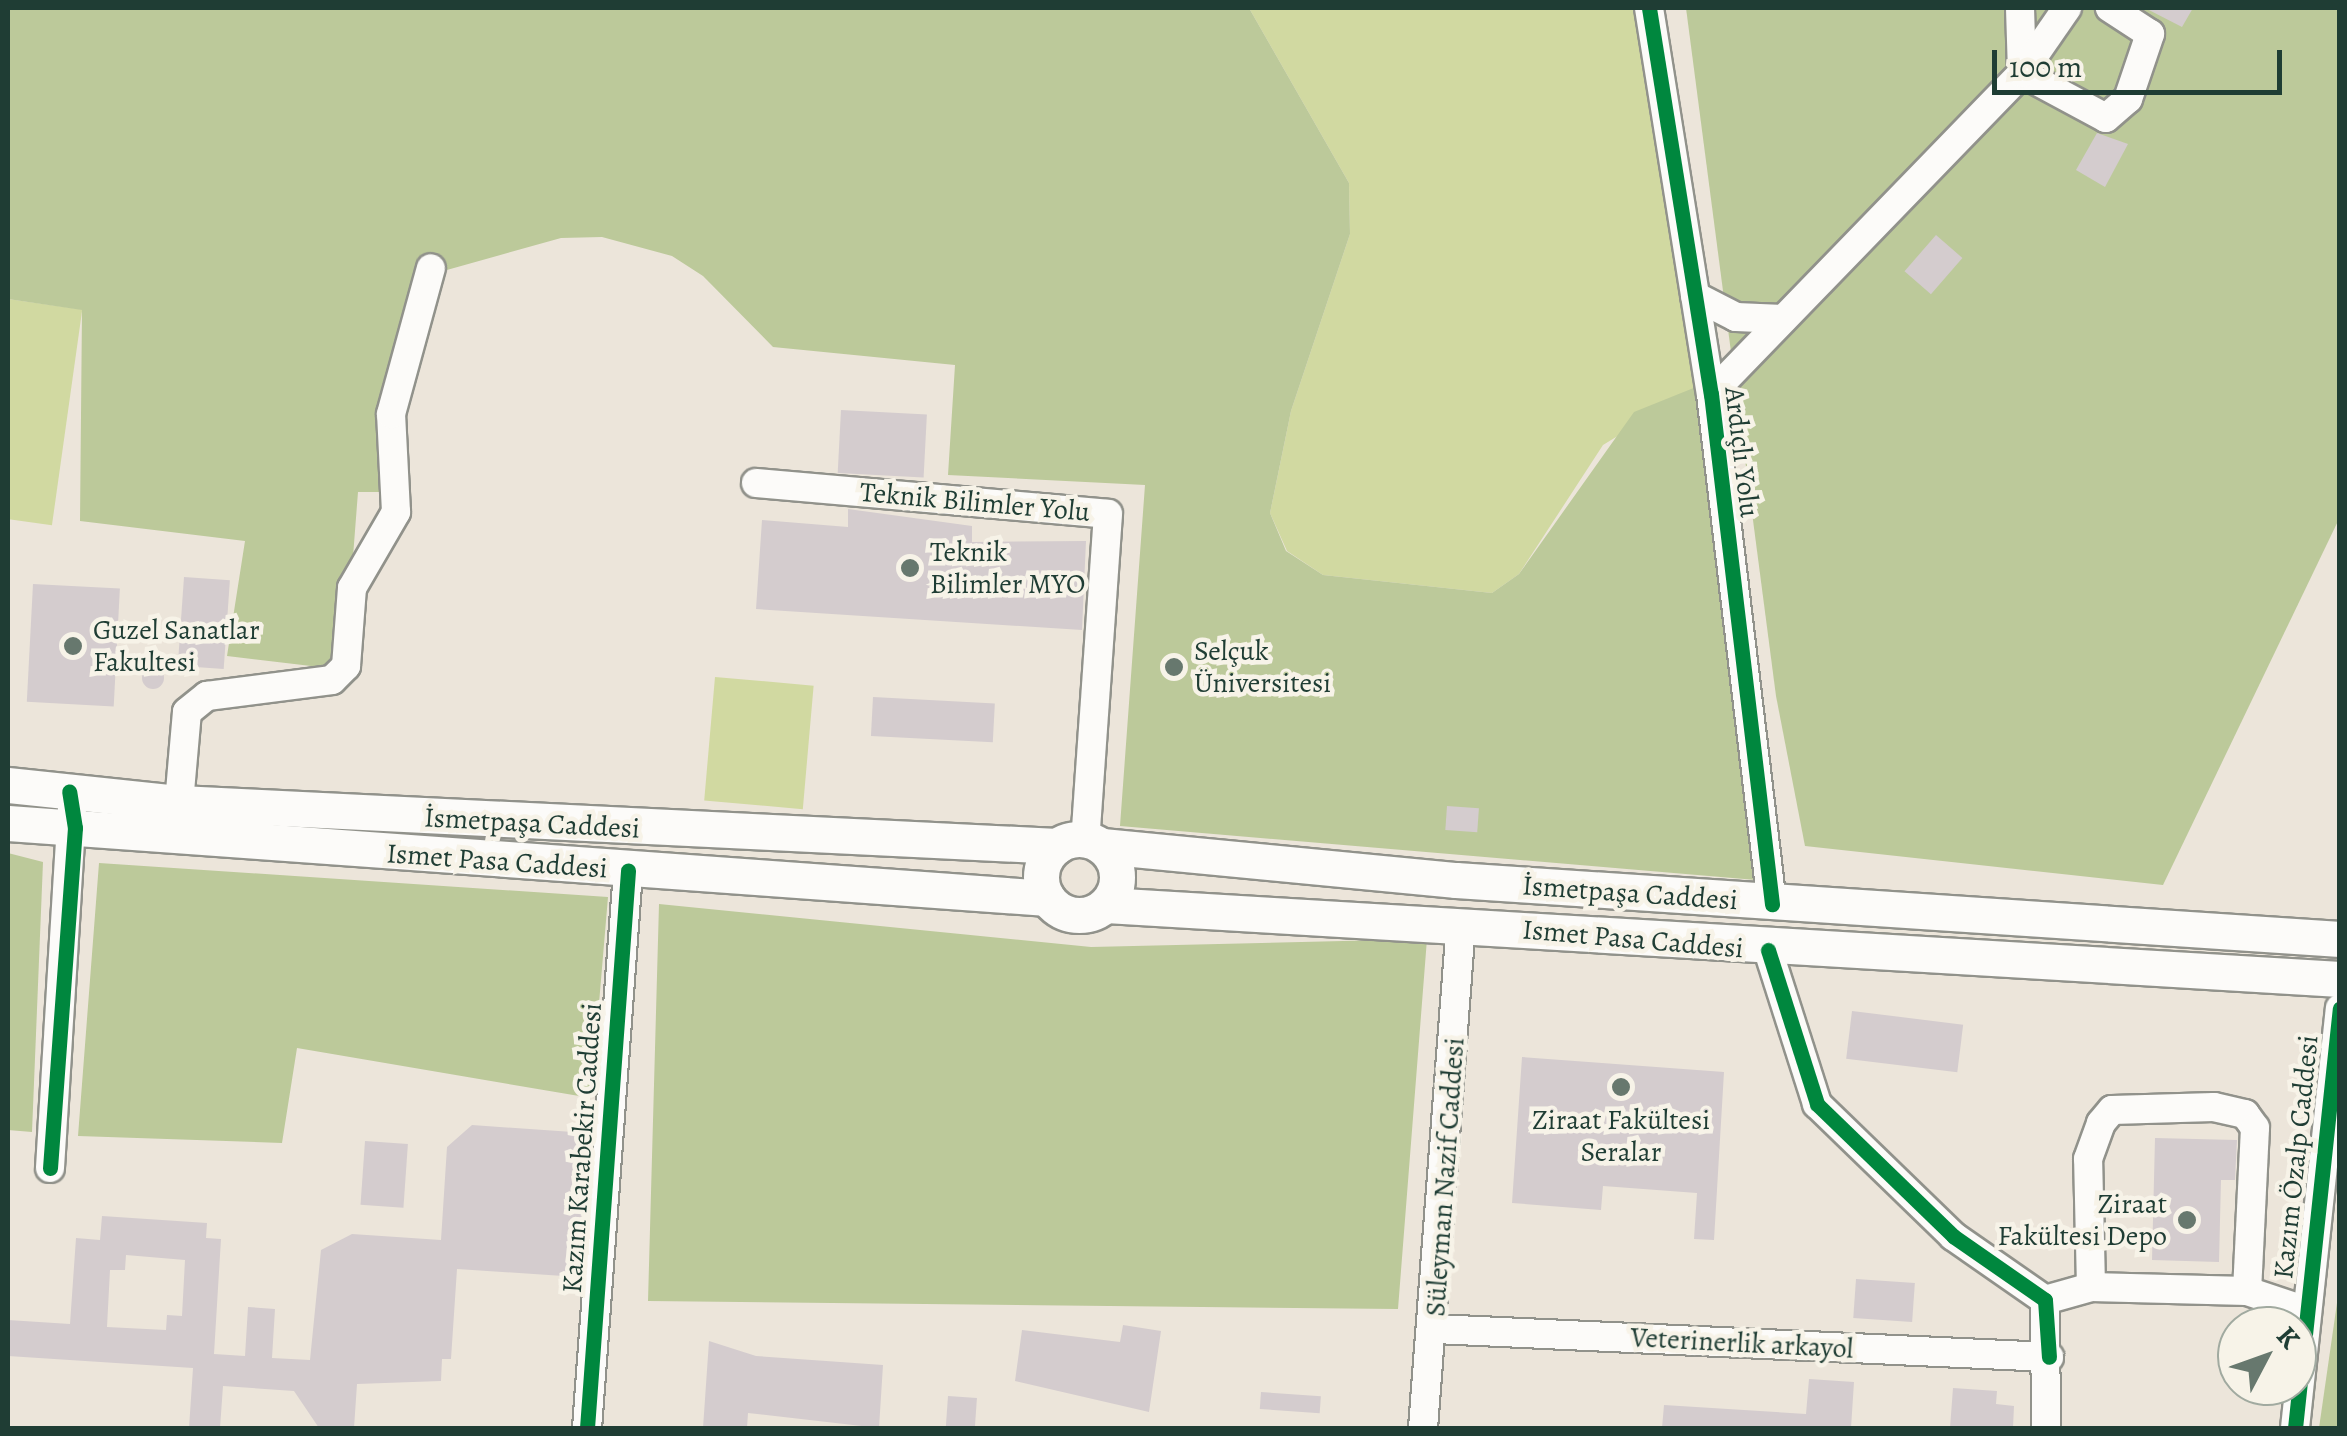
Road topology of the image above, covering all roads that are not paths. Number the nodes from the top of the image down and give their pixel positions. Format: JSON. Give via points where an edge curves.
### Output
{"nodes":[{"id":1,"x":1649,"y":8,"type":"edge"},
{"id":2,"x":2020,"y":8,"type":"edge"},
{"id":3,"x":2067,"y":8,"type":"edge"},
{"id":4,"x":2110,"y":8,"type":"edge"},
{"id":5,"x":2022,"y":72,"type":"junction"},
{"id":6,"x":431,"y":268,"type":"dead end"},
{"id":7,"x":1695,"y":296,"type":"junction"},
{"id":8,"x":1783,"y":319,"type":"junction"},
{"id":9,"x":1711,"y":394,"type":"junction"},
{"id":10,"x":756,"y":483,"type":"dead end"},
{"id":11,"x":8,"y":786,"type":"edge"},
{"id":12,"x":69,"y":791,"type":"junction"},
{"id":13,"x":179,"y":803,"type":"junction"},
{"id":14,"x":8,"y":823,"type":"edge"},
{"id":15,"x":75,"y":828,"type":"junction"},
{"id":16,"x":1081,"y":844,"type":"junction"},
{"id":17,"x":628,"y":871,"type":"junction"},
{"id":18,"x":1048,"y":898,"type":"junction"},
{"id":19,"x":1772,"y":904,"type":"junction"},
{"id":20,"x":1106,"y":905,"type":"junction"},
{"id":21,"x":1461,"y":924,"type":"junction"},
{"id":22,"x":2340,"y":939,"type":"edge"},
{"id":23,"x":1768,"y":950,"type":"junction"},
{"id":24,"x":2339,"y":999,"type":"edge"},
{"id":25,"x":50,"y":1168,"type":"dead end"},
{"id":26,"x":2092,"y":1286,"type":"junction"},
{"id":27,"x":2247,"y":1291,"type":"junction"},
{"id":28,"x":2045,"y":1300,"type":"junction"},
{"id":29,"x":2292,"y":1306,"type":"edge"},
{"id":30,"x":2304,"y":1306,"type":"edge"},
{"id":31,"x":1435,"y":1329,"type":"junction"},
{"id":32,"x":2049,"y":1357,"type":"junction"},
{"id":33,"x":587,"y":1428,"type":"edge"},
{"id":34,"x":1423,"y":1428,"type":"edge"},
{"id":35,"x":2046,"y":1428,"type":"edge"}],
"edges":[{"from":1,"to":7,"type":"street","name":"Ardıçlı Yolu"},
{"from":2,"to":5,"type":"street"},
{"from":3,"to":5,"type":"street"},
{"from":4,"to":5,"type":"street","via":[[2150,34],[2128,99],[2106,118]]},
{"from":5,"to":8,"type":"street"},
{"from":6,"to":13,"type":"street","via":[[391,414],[396,512],[352,588],[346,666],[332,680],[206,696],[187,712]]},
{"from":7,"to":8,"type":"street","via":[[1736,317]]},
{"from":7,"to":9,"type":"street","name":"Ardıçlı Yolu"},
{"from":8,"to":9,"type":"street"},
{"from":9,"to":19,"type":"street","name":"Ardıçlı Yolu"},
{"from":10,"to":16,"type":"street","name":"Teknik Bilimler Yolu","via":[[1108,514]]},
{"from":11,"to":12,"type":"main road","name":"İsmetpaşa Caddesi"},
{"from":12,"to":13,"type":"main road","name":"İsmetpaşa Caddesi"},
{"from":12,"to":15,"type":"street"},
{"from":13,"to":16,"type":"main road","name":"İsmetpaşa Caddesi"},
{"from":14,"to":15,"type":"main road","name":"Ismet Pasa Caddesi"},
{"from":15,"to":17,"type":"main road","name":"Ismet Pasa Caddesi"},
{"from":15,"to":25,"type":"street"},
{"from":16,"to":18,"type":"main road","via":[[1043,864]]},
{"from":16,"to":19,"type":"main road","name":"İsmetpaşa Caddesi"},
{"from":16,"to":20,"type":"main road","via":[[1117,868]]},
{"from":17,"to":18,"type":"main road","name":"Ismet Pasa Caddesi"},
{"from":17,"to":33,"type":"street","name":"Kazım Karabekir Caddesi"},
{"from":18,"to":20,"type":"main road","via":[[1069,914]]},
{"from":19,"to":22,"type":"main road","name":"İsmetpaşa Caddesi"},
{"from":20,"to":21,"type":"main road","name":"Ismet Pasa Caddesi"},
{"from":21,"to":23,"type":"main road","name":"Ismet Pasa Caddesi"},
{"from":21,"to":31,"type":"street","name":"Süleyman Nazif Caddesi"},
{"from":23,"to":24,"type":"main road","name":"Ismet Pasa Caddesi"},
{"from":23,"to":28,"type":"street","via":[[1797,1057],[1827,1117],[1953,1236]]},
{"from":24,"to":30,"type":"street","name":"Kazım Özalp Caddesi"},
{"from":26,"to":27,"type":"street"},
{"from":26,"to":27,"type":"street","via":[[2088,1159],[2101,1123],[2112,1110],[2214,1107],[2245,1114],[2254,1128]]},
{"from":26,"to":28,"type":"street"},
{"from":27,"to":29,"type":"street"},
{"from":28,"to":32,"type":"street"},
{"from":31,"to":32,"type":"street","name":"Veterinerlik arkayol"},
{"from":31,"to":34,"type":"street","name":"Süleyman Nazif Caddesi"},
{"from":32,"to":35,"type":"street"}]}
